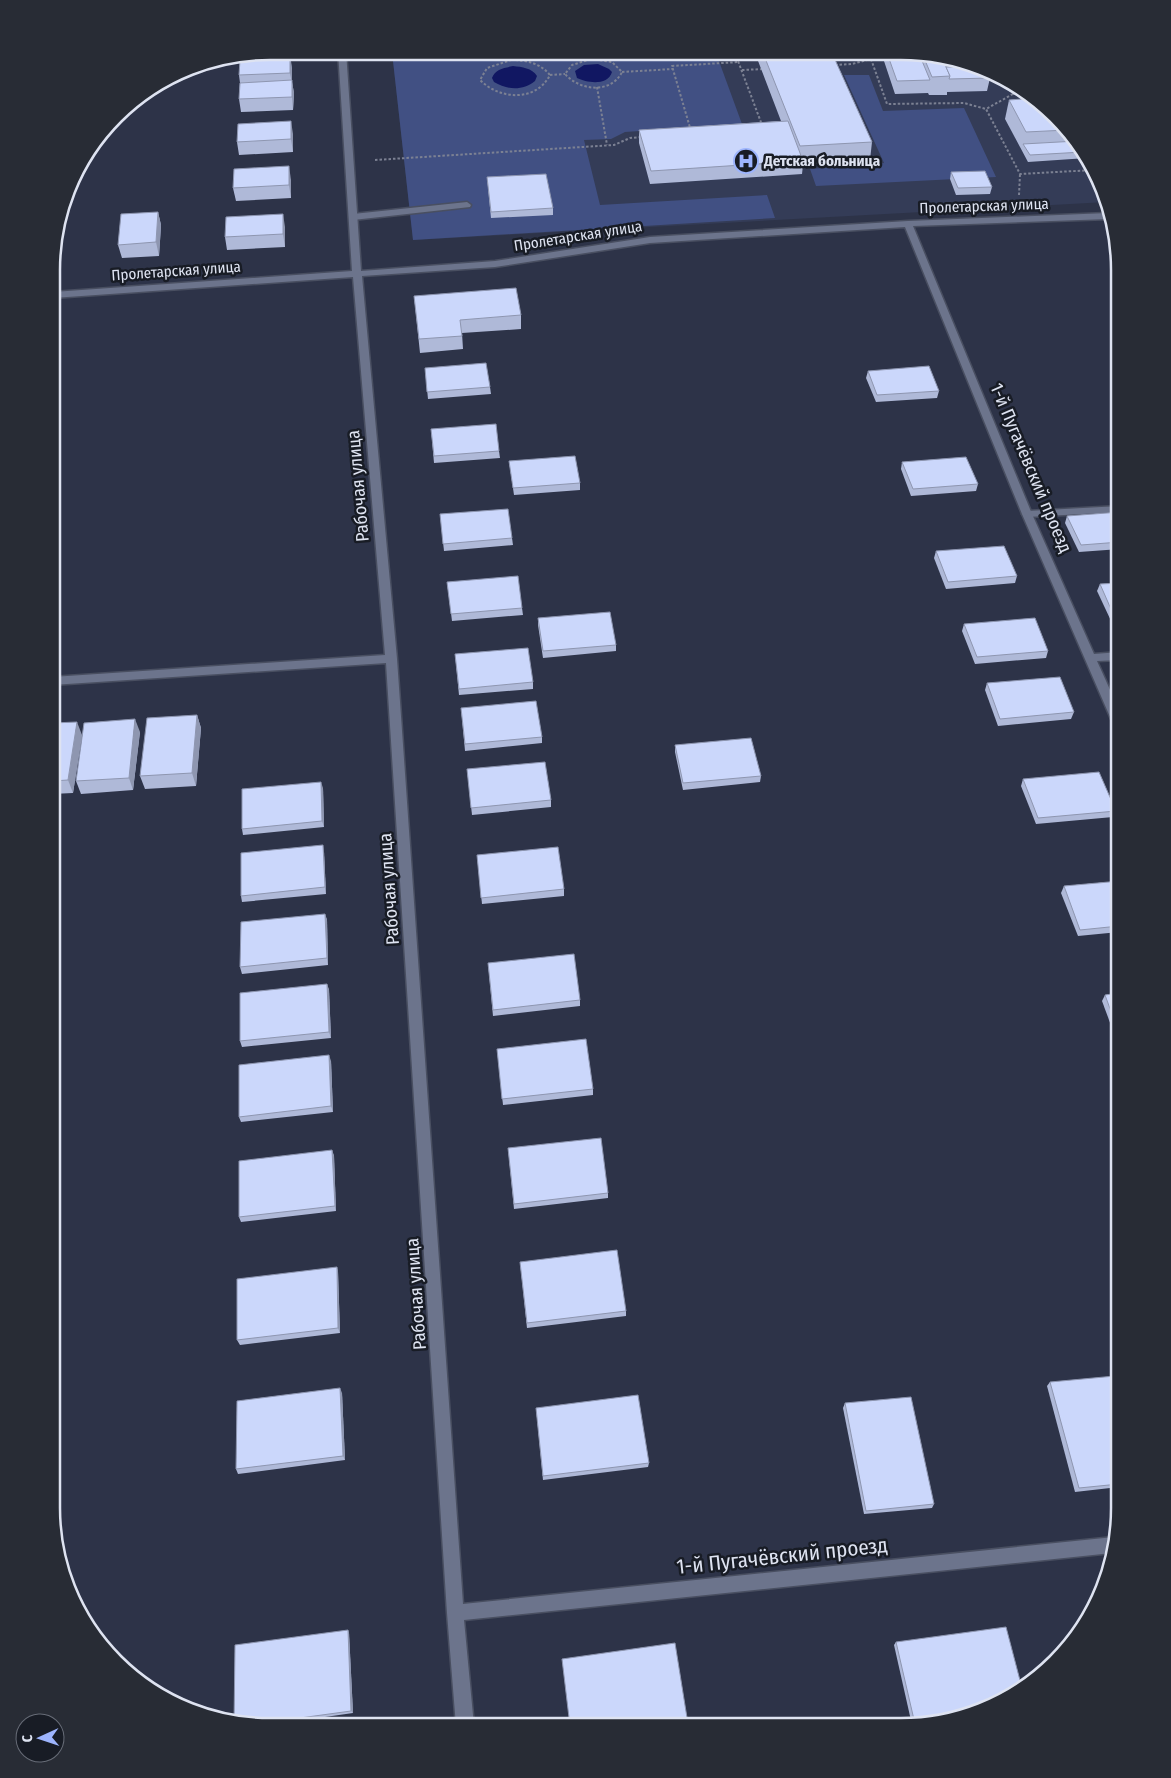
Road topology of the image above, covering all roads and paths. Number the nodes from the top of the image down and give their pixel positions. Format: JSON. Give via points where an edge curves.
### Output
{"nodes":[{"id":1,"x":343,"y":60,"type":"edge"},
{"id":2,"x":587,"y":60,"type":"edge"},
{"id":3,"x":598,"y":60,"type":"edge"},
{"id":4,"x":868,"y":60,"type":"edge"},
{"id":5,"x":872,"y":60,"type":"edge"},
{"id":6,"x":738,"y":62,"type":"joint"},
{"id":7,"x":828,"y":65,"type":"edge"},
{"id":8,"x":771,"y":68,"type":"edge"},
{"id":9,"x":673,"y":69,"type":"junction"},
{"id":10,"x":742,"y":70,"type":"junction"},
{"id":11,"x":622,"y":72,"type":"junction"},
{"id":12,"x":565,"y":74,"type":"junction"},
{"id":13,"x":550,"y":75,"type":"junction"},
{"id":14,"x":597,"y":87,"type":"junction"},
{"id":15,"x":1013,"y":94,"type":"joint"},
{"id":16,"x":1016,"y":94,"type":"edge"},
{"id":17,"x":986,"y":110,"type":"junction"},
{"id":18,"x":763,"y":129,"type":"edge"},
{"id":19,"x":692,"y":133,"type":"edge"},
{"id":20,"x":647,"y":136,"type":"edge"},
{"id":21,"x":607,"y":145,"type":"junction"},
{"id":22,"x":350,"y":162,"type":"junction"},
{"id":23,"x":1086,"y":170,"type":"edge"},
{"id":24,"x":467,"y":205,"type":"dead end"},
{"id":25,"x":1104,"y":216,"type":"edge"},
{"id":26,"x":353,"y":217,"type":"junction"},
{"id":27,"x":908,"y":224,"type":"junction"},
{"id":28,"x":357,"y":273,"type":"junction"},
{"id":29,"x":60,"y":294,"type":"edge"},
{"id":30,"x":1111,"y":509,"type":"edge"},
{"id":31,"x":1027,"y":514,"type":"junction"},
{"id":32,"x":1111,"y":657,"type":"edge"},
{"id":33,"x":1090,"y":658,"type":"junction"},
{"id":34,"x":391,"y":659,"type":"junction"},
{"id":35,"x":60,"y":680,"type":"edge"},
{"id":36,"x":1111,"y":706,"type":"edge"},
{"id":37,"x":1107,"y":1546,"type":"edge"},
{"id":38,"x":455,"y":1613,"type":"junction"},
{"id":39,"x":465,"y":1718,"type":"edge"}],
"edges":[{"from":1,"to":22,"type":"street","name":"Рабочая улица"},
{"from":2,"to":12,"type":"path","via":[[572,64]]},
{"from":3,"to":11,"type":"path","via":[[612,62]]},
{"from":4,"to":7,"type":"path"},
{"from":5,"to":17,"type":"path","via":[[887,104],[964,103]]},
{"from":6,"to":9,"type":"path","via":[[672,66]]},
{"from":6,"to":10,"type":"path"},
{"from":8,"to":10,"type":"path"},
{"from":9,"to":11,"type":"path"},
{"from":9,"to":19,"type":"path"},
{"from":10,"to":18,"type":"path"},
{"from":11,"to":14,"type":"path","via":[[616,82]]},
{"from":12,"to":13,"type":"path"},
{"from":12,"to":14,"type":"path","via":[[575,84]]},
{"from":13,"to":13,"type":"path","via":[[546,68],[536,64],[511,60],[487,67],[480,80],[492,91],[519,94],[543,88]]},
{"from":14,"to":21,"type":"path"},
{"from":15,"to":16,"type":"path"},
{"from":15,"to":17,"type":"path"},
{"from":17,"to":23,"type":"path","via":[[1020,174]]},
{"from":20,"to":21,"type":"path"},
{"from":21,"to":22,"type":"path"},
{"from":22,"to":26,"type":"street","name":"Рабочая улица"},
{"from":24,"to":26,"type":"street"},
{"from":25,"to":27,"type":"street","name":"Пролетарская улица"},
{"from":26,"to":28,"type":"street","name":"Рабочая улица"},
{"from":27,"to":28,"type":"street","name":"Пролетарская улица","via":[[650,240],[495,264]]},
{"from":27,"to":31,"type":"street","name":"1-й Пугачёвский проезд"},
{"from":28,"to":29,"type":"street","name":"Пролетарская улица"},
{"from":28,"to":34,"type":"street","name":"Рабочая улица"},
{"from":30,"to":31,"type":"street"},
{"from":31,"to":33,"type":"street","name":"1-й Пугачёвский проезд"},
{"from":32,"to":33,"type":"street"},
{"from":33,"to":36,"type":"street","name":"1-й Пугачёвский проезд"},
{"from":34,"to":35,"type":"street"},
{"from":34,"to":38,"type":"street","name":"Рабочая улица"},
{"from":37,"to":38,"type":"street","name":"1-й Пугачёвский проезд"},
{"from":38,"to":39,"type":"street","name":"Рабочая улица"}]}
